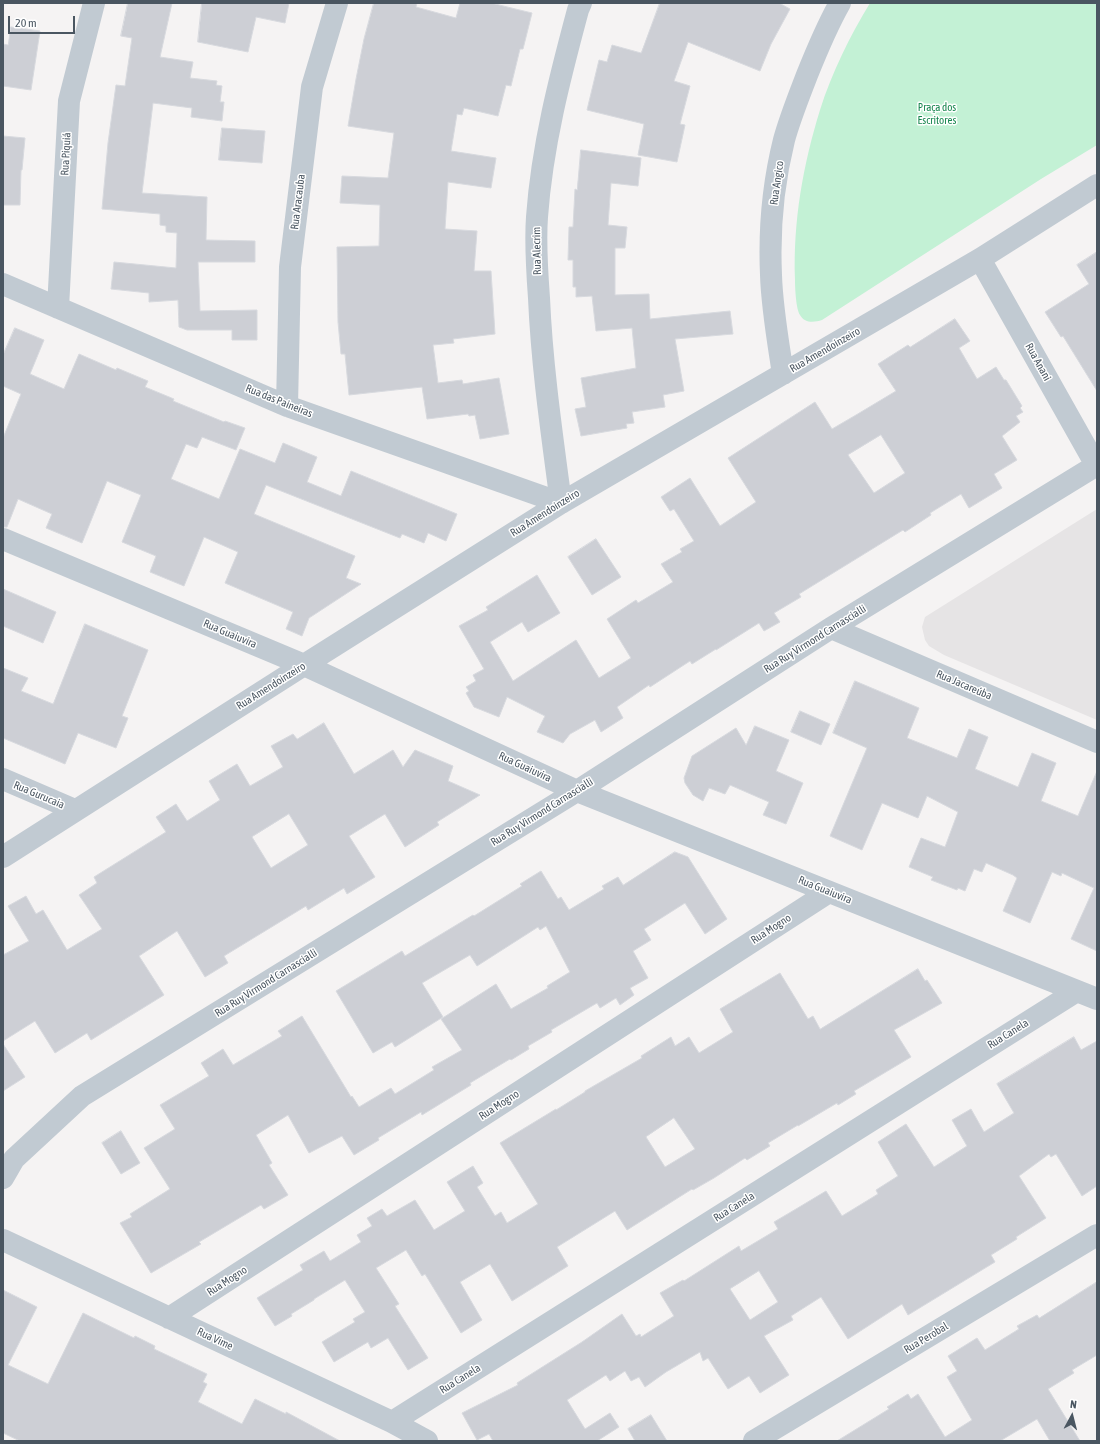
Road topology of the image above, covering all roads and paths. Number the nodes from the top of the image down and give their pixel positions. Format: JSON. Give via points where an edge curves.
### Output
{"nodes":[{"id":1,"x":94,"y":3,"type":"edge"},
{"id":2,"x":338,"y":3,"type":"edge"},
{"id":3,"x":581,"y":3,"type":"edge"},
{"id":4,"x":840,"y":3,"type":"edge"},
{"id":5,"x":1097,"y":185,"type":"edge"},
{"id":6,"x":980,"y":259,"type":"junction"},
{"id":7,"x":3,"y":284,"type":"edge"},
{"id":8,"x":58,"y":308,"type":"junction"},
{"id":9,"x":783,"y":374,"type":"junction"},
{"id":10,"x":287,"y":406,"type":"junction"},
{"id":11,"x":1097,"y":465,"type":"edge"},
{"id":12,"x":561,"y":503,"type":"junction"},
{"id":13,"x":3,"y":539,"type":"edge"},
{"id":14,"x":831,"y":628,"type":"junction"},
{"id":15,"x":304,"y":665,"type":"junction"},
{"id":16,"x":1097,"y":742,"type":"edge"},
{"id":17,"x":3,"y":779,"type":"edge"},
{"id":18,"x":577,"y":791,"type":"junction"},
{"id":19,"x":75,"y":810,"type":"junction"},
{"id":20,"x":3,"y":857,"type":"edge"},
{"id":21,"x":829,"y":892,"type":"junction"},
{"id":22,"x":1076,"y":991,"type":"junction"},
{"id":23,"x":1097,"y":999,"type":"edge"},
{"id":24,"x":3,"y":1178,"type":"edge"},
{"id":25,"x":1097,"y":1235,"type":"edge"},
{"id":26,"x":3,"y":1240,"type":"edge"},
{"id":27,"x":170,"y":1318,"type":"junction"},
{"id":28,"x":392,"y":1422,"type":"junction"},
{"id":29,"x":426,"y":1441,"type":"edge"},
{"id":30,"x":754,"y":1441,"type":"edge"}],
"edges":[{"from":1,"to":8,"type":"street","name":"Rua Piquiá","via":[[69,101]]},
{"from":2,"to":10,"type":"street","name":"Rua Aracauba","via":[[312,87],[290,267]]},
{"from":3,"to":12,"type":"street","name":"Rua Alecrim","via":[[559,80],[546,147],[537,217],[536,253],[541,339]]},
{"from":4,"to":9,"type":"street","name":"Rua Angico","via":[[829,22],[794,108],[774,191],[771,275]]},
{"from":5,"to":6,"type":"street","name":"Rua Amendoinzeiro"},
{"from":6,"to":9,"type":"street","name":"Rua Amendoinzeiro"},
{"from":6,"to":11,"type":"street","name":"Rua Anani"},
{"from":7,"to":8,"type":"street","name":"Rua das Paineiras"},
{"from":8,"to":10,"type":"street","name":"Rua das Paineiras"},
{"from":9,"to":12,"type":"street","name":"Rua Amendoinzeiro"},
{"from":10,"to":12,"type":"street","name":"Rua das Paineiras"},
{"from":11,"to":14,"type":"street","name":"Rua Ruy Virmond Carnascialli"},
{"from":12,"to":15,"type":"street","name":"Rua Amendoinzeiro"},
{"from":13,"to":15,"type":"street","name":"Rua Guaiuvira"},
{"from":14,"to":16,"type":"street","name":"Rua Jacareúba"},
{"from":14,"to":18,"type":"street","name":"Rua Ruy Virmond Carnascialli"},
{"from":15,"to":18,"type":"street","name":"Rua Guaiuvira"},
{"from":15,"to":19,"type":"street","name":"Rua Amendoinzeiro"},
{"from":17,"to":19,"type":"street","name":"Rua Gurucaia"},
{"from":18,"to":21,"type":"street","name":"Rua Guaiuvira"},
{"from":18,"to":24,"type":"street","name":"Rua Ruy Virmond Carnascialli","via":[[82,1096],[14,1159]]},
{"from":19,"to":20,"type":"street","name":"Rua Amendoinzeiro"},
{"from":21,"to":22,"type":"street","name":"Rua Guaiuvira"},
{"from":21,"to":27,"type":"street","name":"Rua Mogno"},
{"from":22,"to":23,"type":"street","name":"Rua Guaiuvira"},
{"from":22,"to":28,"type":"street","name":"Rua Canela"},
{"from":25,"to":30,"type":"street","name":"Rua Perobal"},
{"from":26,"to":27,"type":"street","name":"Rua Vime"},
{"from":27,"to":28,"type":"street","name":"Rua Vime"},
{"from":28,"to":29,"type":"street","name":"Rua Vime"}]}
